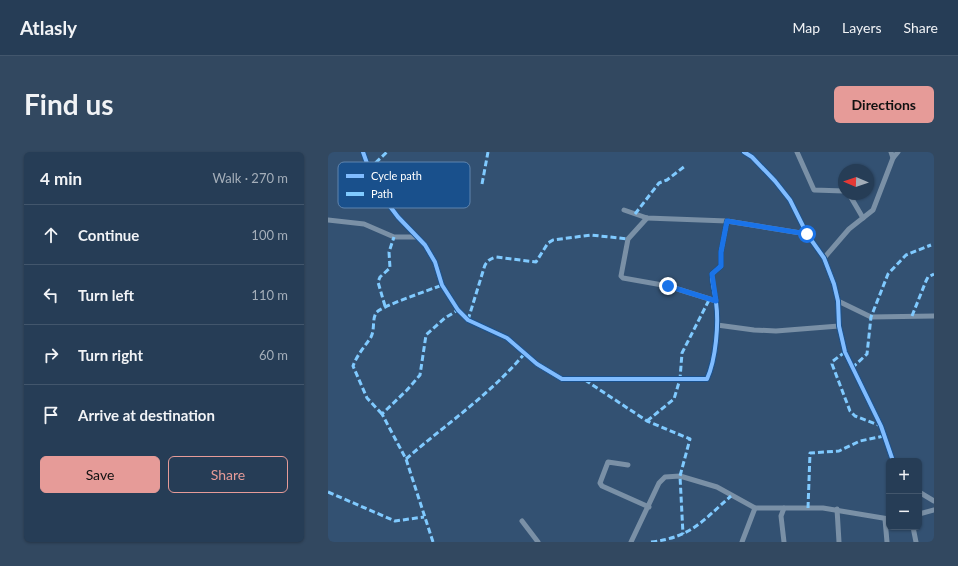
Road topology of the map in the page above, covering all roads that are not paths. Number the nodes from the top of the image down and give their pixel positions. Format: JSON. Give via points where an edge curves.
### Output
{"nodes":[{"id":1,"x":363,"y":152,"type":"edge"},
{"id":2,"x":744,"y":152,"type":"edge"},
{"id":3,"x":797,"y":152,"type":"edge"},
{"id":4,"x":891,"y":152,"type":"edge"},
{"id":5,"x":898,"y":152,"type":"edge"},
{"id":6,"x":893,"y":158,"type":"junction"},
{"id":7,"x":367,"y":162,"type":"edge"},
{"id":8,"x":838,"y":191,"type":"edge"},
{"id":9,"x":853,"y":200,"type":"edge"},
{"id":10,"x":391,"y":208,"type":"edge"},
{"id":11,"x":624,"y":210,"type":"dead end"},
{"id":12,"x":647,"y":218,"type":"junction"},
{"id":13,"x":863,"y":218,"type":"junction"},
{"id":14,"x":328,"y":220,"type":"edge"},
{"id":15,"x":727,"y":221,"type":"junction"},
{"id":16,"x":807,"y":234,"type":"junction"},
{"id":17,"x":416,"y":237,"type":"junction"},
{"id":18,"x":824,"y":258,"type":"junction"},
{"id":19,"x":716,"y":301,"type":"junction"},
{"id":20,"x":838,"y":301,"type":"junction"},
{"id":21,"x":934,"y":316,"type":"edge"},
{"id":22,"x":716,"y":325,"type":"junction"},
{"id":23,"x":838,"y":326,"type":"junction"},
{"id":24,"x":892,"y":458,"type":"edge"},
{"id":25,"x":628,"y":466,"type":"dead end"},
{"id":26,"x":922,"y":494,"type":"edge"},
{"id":27,"x":934,"y":501,"type":"edge"},
{"id":28,"x":649,"y":507,"type":"junction"},
{"id":29,"x":755,"y":508,"type":"junction"},
{"id":30,"x":784,"y":508,"type":"junction"},
{"id":31,"x":837,"y":509,"type":"junction"},
{"id":32,"x":934,"y":510,"type":"edge"},
{"id":33,"x":922,"y":513,"type":"edge"},
{"id":34,"x":886,"y":519,"type":"edge"},
{"id":35,"x":522,"y":521,"type":"dead end"},
{"id":36,"x":887,"y":530,"type":"edge"},
{"id":37,"x":914,"y":530,"type":"edge"},
{"id":38,"x":538,"y":542,"type":"edge"},
{"id":39,"x":631,"y":542,"type":"edge"},
{"id":40,"x":742,"y":542,"type":"edge"},
{"id":41,"x":784,"y":542,"type":"edge"},
{"id":42,"x":839,"y":542,"type":"edge"},
{"id":43,"x":886,"y":542,"type":"edge"},
{"id":44,"x":916,"y":542,"type":"edge"}],
"edges":[{"from":1,"to":7,"type":"street"},
{"from":2,"to":16,"type":"street","via":[[783,190]]},
{"from":3,"to":8,"type":"street","via":[[814,190]]},
{"from":4,"to":6,"type":"street"},
{"from":5,"to":6,"type":"street"},
{"from":6,"to":13,"type":"street","via":[[875,207]]},
{"from":9,"to":13,"type":"street"},
{"from":10,"to":17,"type":"street"},
{"from":11,"to":12,"type":"street"},
{"from":12,"to":15,"type":"street"},
{"from":12,"to":19,"type":"street","via":[[628,239],[621,276],[668,286]]},
{"from":13,"to":18,"type":"street","via":[[849,229]]},
{"from":14,"to":17,"type":"street","via":[[364,224],[394,237]]},
{"from":15,"to":16,"type":"street"},
{"from":15,"to":19,"type":"street","via":[[721,266],[712,274]]},
{"from":16,"to":18,"type":"street"},
{"from":17,"to":22,"type":"street","via":[[431,254],[442,285],[458,310],[468,320],[507,338],[557,378],[707,379],[715,345]]},
{"from":18,"to":20,"type":"street"},
{"from":19,"to":22,"type":"street"},
{"from":20,"to":21,"type":"street","via":[[870,317]]},
{"from":20,"to":23,"type":"street"},
{"from":22,"to":23,"type":"street","via":[[776,331]]},
{"from":23,"to":24,"type":"street","via":[[845,352],[880,426]]},
{"from":25,"to":28,"type":"street","via":[[608,462],[600,483]]},
{"from":26,"to":27,"type":"street"},
{"from":28,"to":29,"type":"street","via":[[662,480],[666,477],[680,476],[717,487]]},
{"from":28,"to":39,"type":"street"},
{"from":29,"to":30,"type":"street"},
{"from":29,"to":40,"type":"street"},
{"from":30,"to":31,"type":"street"},
{"from":30,"to":41,"type":"street","via":[[781,516]]},
{"from":31,"to":34,"type":"street"},
{"from":31,"to":42,"type":"street"},
{"from":32,"to":33,"type":"street"},
{"from":35,"to":38,"type":"street"},
{"from":36,"to":43,"type":"street"},
{"from":37,"to":44,"type":"street"}]}
